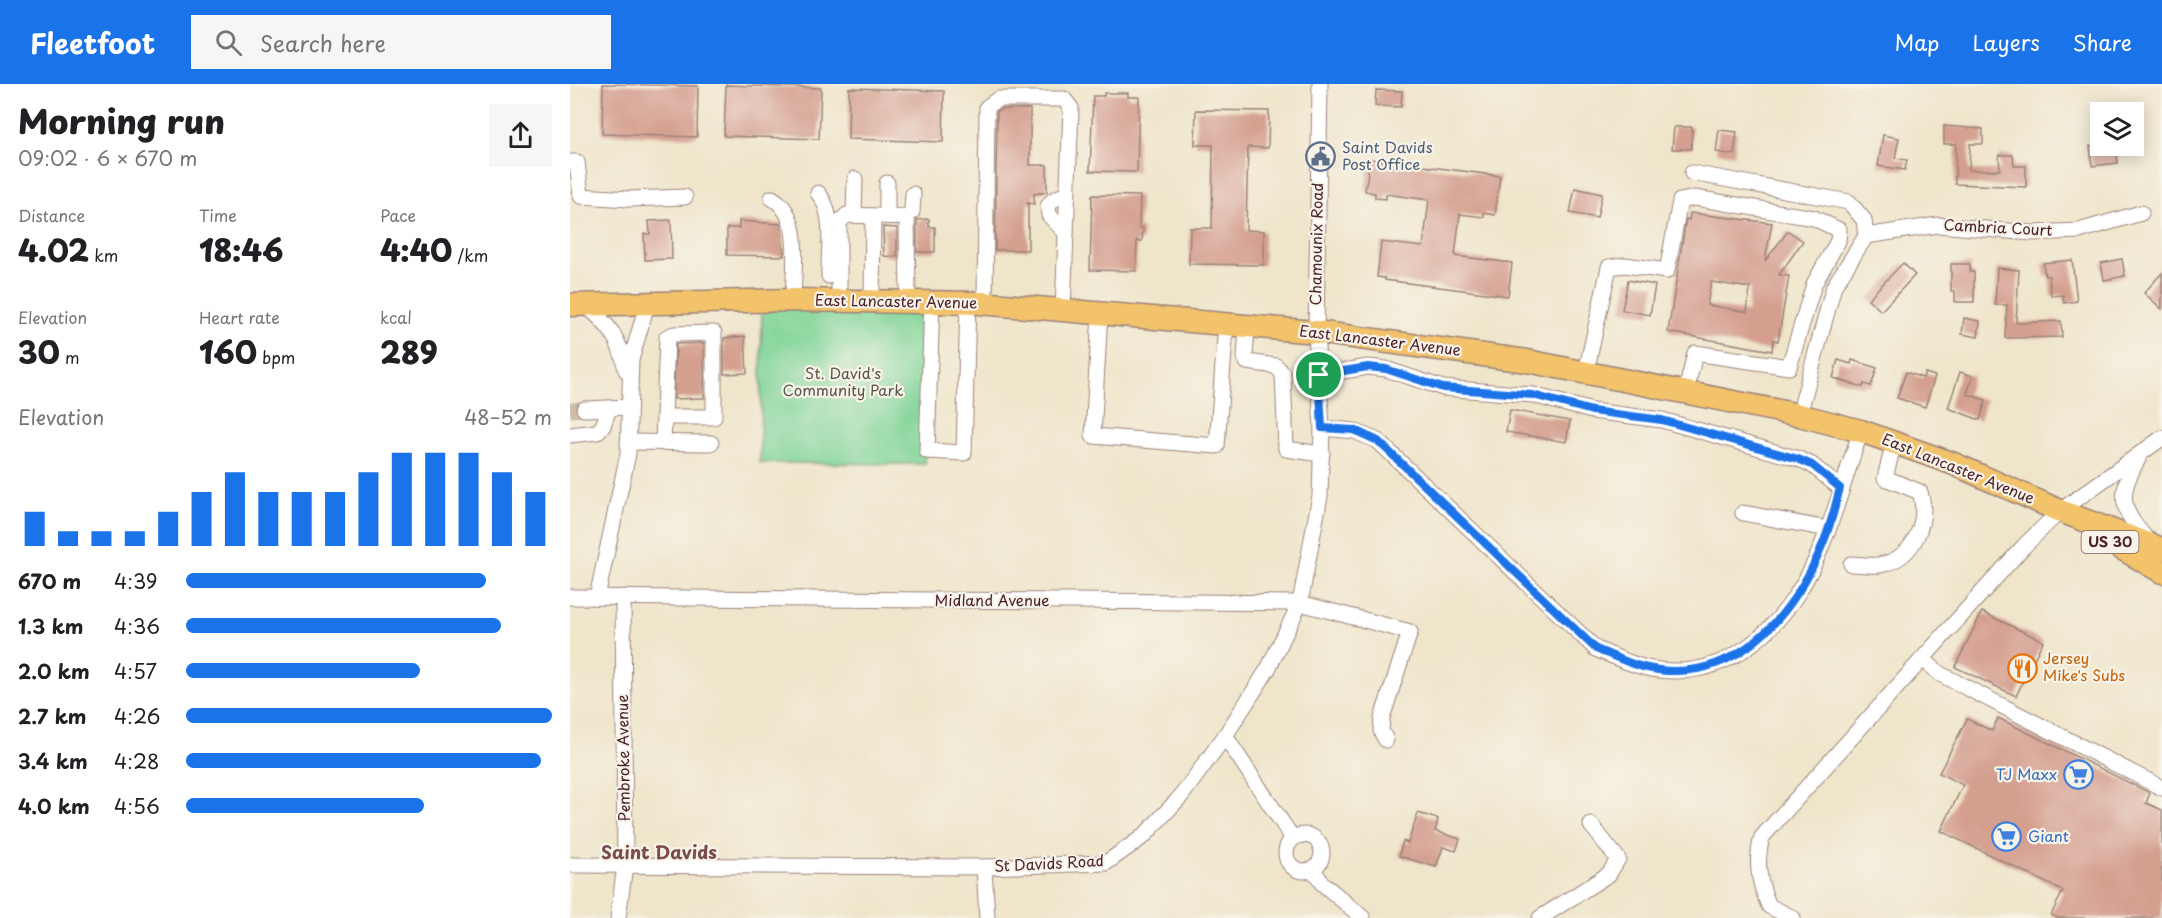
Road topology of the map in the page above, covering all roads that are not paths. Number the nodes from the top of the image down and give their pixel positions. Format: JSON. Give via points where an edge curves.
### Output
{"nodes":[{"id":1,"x":1320,"y":84,"type":"edge"},
{"id":2,"x":570,"y":162,"type":"edge"},
{"id":3,"x":1692,"y":173,"type":"dead end"},
{"id":4,"x":855,"y":179,"type":"dead end"},
{"id":5,"x":887,"y":183,"type":"dead end"},
{"id":6,"x":818,"y":194,"type":"dead end"},
{"id":7,"x":913,"y":194,"type":"dead end"},
{"id":8,"x":575,"y":197,"type":"edge"},
{"id":9,"x":686,"y":197,"type":"dead end"},
{"id":10,"x":772,"y":198,"type":"dead end"},
{"id":11,"x":2141,"y":213,"type":"dead end"},
{"id":12,"x":854,"y":215,"type":"junction"},
{"id":13,"x":880,"y":216,"type":"junction"},
{"id":14,"x":908,"y":217,"type":"junction"},
{"id":15,"x":1866,"y":236,"type":"junction"},
{"id":16,"x":793,"y":300,"type":"junction"},
{"id":17,"x":834,"y":300,"type":"junction"},
{"id":18,"x":908,"y":300,"type":"junction"},
{"id":19,"x":648,"y":301,"type":"junction"},
{"id":20,"x":872,"y":301,"type":"junction"},
{"id":21,"x":932,"y":301,"type":"junction"},
{"id":22,"x":976,"y":303,"type":"junction"},
{"id":23,"x":577,"y":304,"type":"edge"},
{"id":24,"x":1063,"y":310,"type":"junction"},
{"id":25,"x":1100,"y":314,"type":"junction"},
{"id":26,"x":1237,"y":325,"type":"junction"},
{"id":27,"x":1316,"y":332,"type":"junction"},
{"id":28,"x":1586,"y":372,"type":"junction"},
{"id":29,"x":1319,"y":375,"type":"junction"},
{"id":30,"x":629,"y":386,"type":"junction"},
{"id":31,"x":1686,"y":392,"type":"junction"},
{"id":32,"x":628,"y":407,"type":"junction"},
{"id":33,"x":609,"y":408,"type":"junction"},
{"id":34,"x":584,"y":409,"type":"tunnel mouth"},
{"id":35,"x":1799,"y":415,"type":"junction"},
{"id":36,"x":664,"y":417,"type":"junction"},
{"id":37,"x":1322,"y":428,"type":"junction"},
{"id":38,"x":1861,"y":431,"type":"junction"},
{"id":39,"x":570,"y":435,"type":"edge"},
{"id":40,"x":2162,"y":438,"type":"edge"},
{"id":41,"x":628,"y":442,"type":"junction"},
{"id":42,"x":1894,"y":442,"type":"junction"},
{"id":43,"x":663,"y":443,"type":"junction"},
{"id":44,"x":711,"y":443,"type":"dead end"},
{"id":45,"x":1322,"y":454,"type":"junction"},
{"id":46,"x":2139,"y":456,"type":"junction"},
{"id":47,"x":1840,"y":488,"type":"junction"},
{"id":48,"x":2060,"y":511,"type":"junction"},
{"id":49,"x":1743,"y":513,"type":"dead end"},
{"id":50,"x":1828,"y":529,"type":"junction"},
{"id":51,"x":2156,"y":546,"type":"edge"},
{"id":52,"x":1851,"y":564,"type":"dead end"},
{"id":53,"x":2162,"y":572,"type":"edge"},
{"id":54,"x":570,"y":597,"type":"edge"},
{"id":55,"x":597,"y":597,"type":"junction"},
{"id":56,"x":623,"y":597,"type":"junction"},
{"id":57,"x":1300,"y":603,"type":"junction"},
{"id":58,"x":1923,"y":658,"type":"junction"},
{"id":59,"x":1225,"y":736,"type":"junction"},
{"id":60,"x":1386,"y":740,"type":"dead end"},
{"id":61,"x":2162,"y":788,"type":"edge"},
{"id":62,"x":1591,"y":825,"type":"dead end"},
{"id":63,"x":1293,"y":839,"type":"junction"},
{"id":64,"x":570,"y":865,"type":"edge"},
{"id":65,"x":625,"y":865,"type":"junction"},
{"id":66,"x":984,"y":867,"type":"junction"},
{"id":67,"x":1314,"y":869,"type":"junction"},
{"id":68,"x":618,"y":918,"type":"edge"},
{"id":69,"x":987,"y":918,"type":"edge"},
{"id":70,"x":1363,"y":918,"type":"edge"},
{"id":71,"x":1540,"y":918,"type":"edge"},
{"id":72,"x":1793,"y":918,"type":"edge"}],
"edges":[{"from":1,"to":27,"type":"street","name":"Chamounix Road"},
{"from":2,"to":8,"type":"street","via":[[577,162]]},
{"from":3,"to":15,"type":"street","via":[[1849,202],[1864,220]]},
{"from":4,"to":12,"type":"street"},
{"from":5,"to":13,"type":"street"},
{"from":6,"to":17,"type":"street","via":[[828,213]]},
{"from":7,"to":14,"type":"street"},
{"from":8,"to":9,"type":"street"},
{"from":10,"to":16,"type":"street","via":[[785,207],[792,223]]},
{"from":11,"to":15,"type":"street","name":"Cambria Court","via":[[2079,231],[2031,233],[1938,225]]},
{"from":12,"to":13,"type":"street"},
{"from":12,"to":17,"type":"street","via":[[839,222]]},
{"from":13,"to":14,"type":"street"},
{"from":13,"to":20,"type":"street"},
{"from":14,"to":18,"type":"street"},
{"from":15,"to":35,"type":"street","via":[[1834,286]]},
{"from":16,"to":17,"type":"highway","name":"East Lancaster Avenue","number":"US 30"},
{"from":16,"to":19,"type":"highway","name":"East Lancaster Avenue","number":"US 30"},
{"from":17,"to":20,"type":"highway","name":"East Lancaster Avenue","number":"US 30"},
{"from":18,"to":20,"type":"highway","name":"East Lancaster Avenue","number":"US 30"},
{"from":18,"to":21,"type":"highway","name":"East Lancaster Avenue","number":"US 30"},
{"from":19,"to":23,"type":"highway","name":"East Lancaster Avenue","number":"US 30"},
{"from":19,"to":30,"type":"street","via":[[635,338]]},
{"from":21,"to":22,"type":"highway","name":"East Lancaster Avenue","number":"US 30"},
{"from":21,"to":22,"type":"street","via":[[927,451],[964,453]]},
{"from":22,"to":24,"type":"highway","name":"East Lancaster Avenue","number":"US 30"},
{"from":22,"to":24,"type":"street","via":[[987,107],[998,99],[1064,99],[1071,108]]},
{"from":23,"to":30,"type":"street","via":[[603,319],[616,336]]},
{"from":24,"to":25,"type":"highway","name":"East Lancaster Avenue","number":"US 30"},
{"from":25,"to":26,"type":"highway","name":"East Lancaster Avenue","number":"US 30"},
{"from":25,"to":26,"type":"street","via":[[1093,436],[1217,446]]},
{"from":26,"to":27,"type":"highway","name":"East Lancaster Avenue","number":"US 30"},
{"from":26,"to":45,"type":"street","via":[[1247,362],[1276,366],[1283,374],[1286,449]]},
{"from":27,"to":28,"type":"highway","name":"East Lancaster Avenue","number":"US 30"},
{"from":27,"to":29,"type":"street","name":"St Davids Road"},
{"from":28,"to":31,"type":"highway","name":"East Lancaster Avenue","number":"US 30"},
{"from":28,"to":31,"type":"street","via":[[1609,267],[1625,265],[1667,271],[1680,201],[1695,198],[1814,218],[1839,230],[1838,241],[1814,284],[1789,367],[1695,353]]},
{"from":29,"to":37,"type":"street","name":"St Davids Road"},
{"from":29,"to":47,"type":"street","via":[[1368,367],[1386,369],[1443,388],[1533,395],[1592,411],[1662,420],[1798,459],[1812,465]]},
{"from":30,"to":32,"type":"street"},
{"from":31,"to":35,"type":"highway","name":"East Lancaster Avenue","number":"US 30"},
{"from":32,"to":33,"type":"street"},
{"from":32,"to":41,"type":"street"},
{"from":33,"to":34,"type":"street"},
{"from":33,"to":39,"type":"street","via":[[600,430]]},
{"from":35,"to":38,"type":"highway","name":"East Lancaster Avenue","number":"US 30"},
{"from":36,"to":36,"type":"street","via":[[714,417],[714,333],[674,334],[665,341]]},
{"from":36,"to":43,"type":"street"},
{"from":37,"to":45,"type":"street","name":"St Davids Road"},
{"from":37,"to":50,"type":"street","via":[[1354,430],[1378,441],[1596,649],[1643,667],[1701,667],[1737,656],[1760,639],[1790,605]]},
{"from":38,"to":42,"type":"highway","name":"East Lancaster Avenue","number":"US 30"},
{"from":38,"to":47,"type":"street"},
{"from":40,"to":46,"type":"street"},
{"from":41,"to":43,"type":"street"},
{"from":41,"to":55,"type":"street"},
{"from":42,"to":48,"type":"highway","name":"East Lancaster Avenue","number":"US 30"},
{"from":42,"to":52,"type":"street","via":[[1885,478],[1920,492],[1925,508],[1917,538],[1902,555],[1883,564]]},
{"from":43,"to":44,"type":"street"},
{"from":45,"to":57,"type":"street","name":"St Davids Road","via":[[1320,496]]},
{"from":46,"to":48,"type":"street"},
{"from":46,"to":51,"type":"street","via":[[2122,498],[2132,523]]},
{"from":47,"to":50,"type":"street"},
{"from":48,"to":51,"type":"highway","name":"East Lancaster Avenue","number":"US 30"},
{"from":48,"to":53,"type":"highway","name":"East Lancaster Avenue","number":"US 30"},
{"from":48,"to":58,"type":"street"},
{"from":49,"to":50,"type":"street"},
{"from":54,"to":55,"type":"street","name":"Midland Avenue"},
{"from":55,"to":56,"type":"street","name":"Midland Avenue"},
{"from":56,"to":57,"type":"street","name":"Midland Avenue"},
{"from":56,"to":65,"type":"street","name":"Pembroke Avenue"},
{"from":57,"to":59,"type":"street","name":"St Davids Road","via":[[1268,669]]},
{"from":57,"to":60,"type":"street","name":"Midland Avenue","via":[[1410,632],[1382,718],[1381,731]]},
{"from":58,"to":61,"type":"street","via":[[1940,674]]},
{"from":58,"to":72,"type":"street","via":[[1762,837],[1757,855],[1760,886],[1769,906]]},
{"from":59,"to":63,"type":"street"},
{"from":59,"to":66,"type":"street","name":"St Davids Road","via":[[1182,795],[1144,836],[1106,863]]},
{"from":62,"to":71,"type":"street","via":[[1618,859],[1609,874]]},
{"from":63,"to":67,"type":"street","via":[[1286,851],[1290,864],[1300,871]]},
{"from":63,"to":67,"type":"street","via":[[1305,835],[1319,842],[1322,858]]},
{"from":64,"to":65,"type":"street","name":"St Davids Road"},
{"from":65,"to":66,"type":"street","name":"St Davids Road"},
{"from":65,"to":68,"type":"street","name":"Pembroke Avenue"},
{"from":66,"to":69,"type":"street"},
{"from":67,"to":70,"type":"street","via":[[1322,883]]}]}
